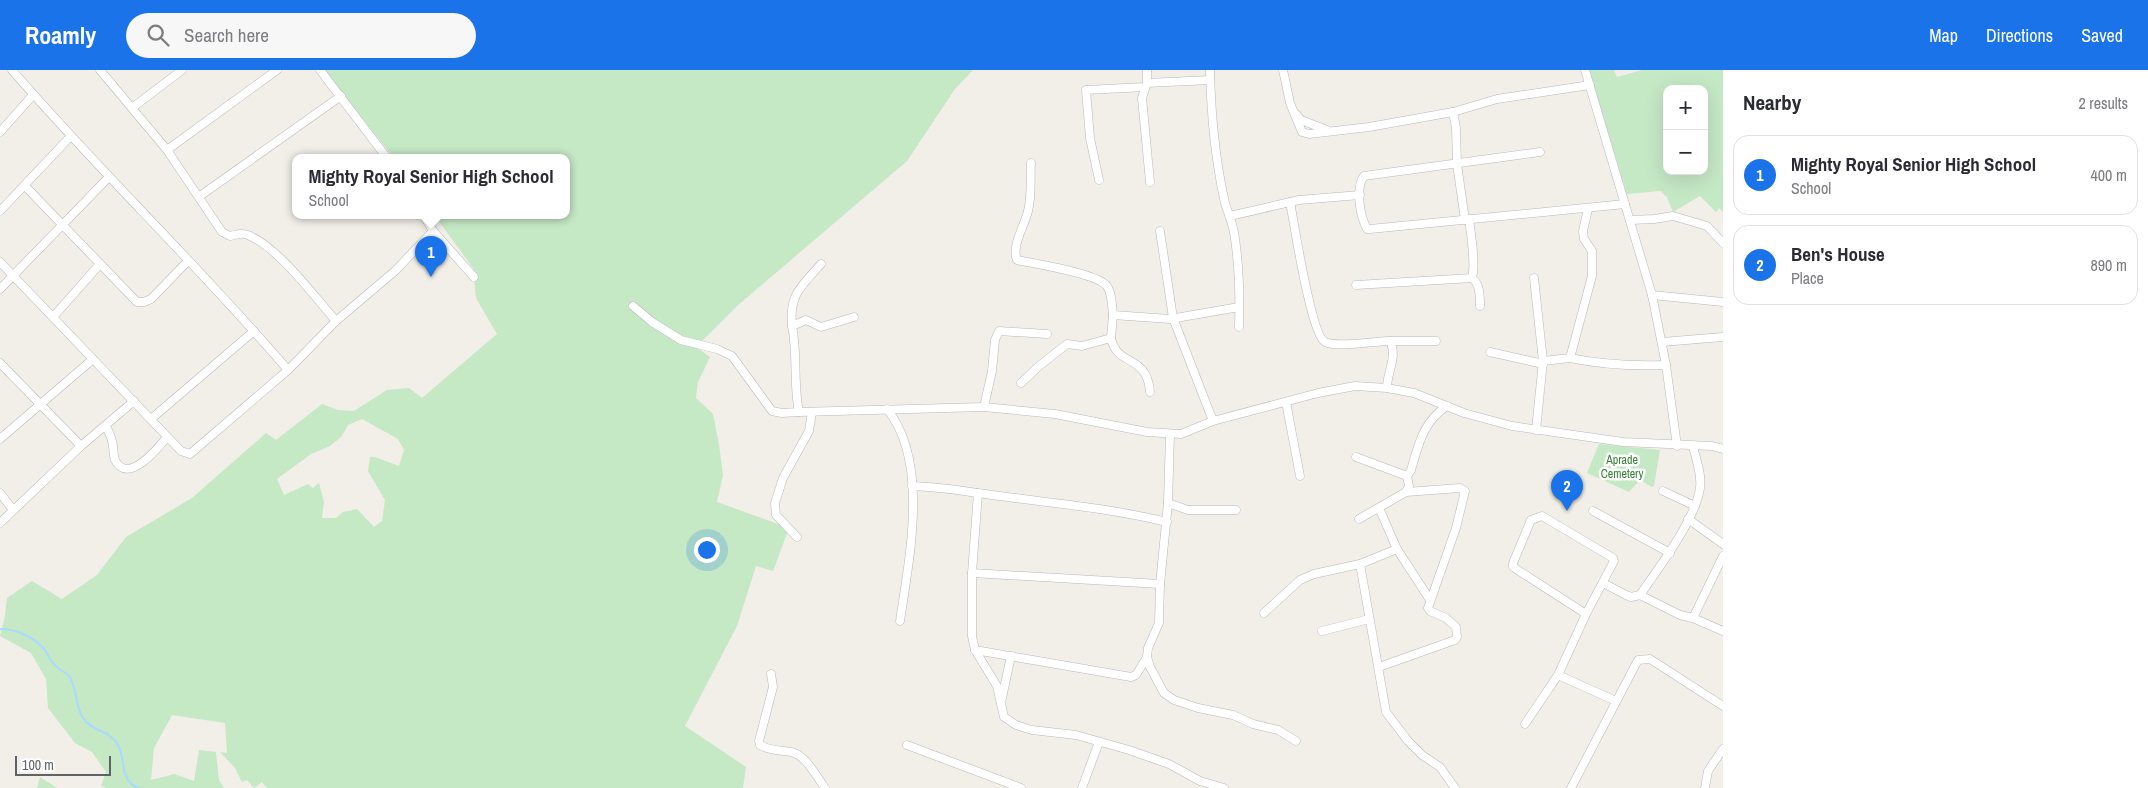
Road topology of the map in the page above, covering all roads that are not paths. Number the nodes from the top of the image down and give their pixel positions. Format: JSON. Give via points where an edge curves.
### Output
{"nodes":[{"id":1,"x":12,"y":70,"type":"edge"},
{"id":2,"x":100,"y":70,"type":"edge"},
{"id":3,"x":182,"y":70,"type":"edge"},
{"id":4,"x":277,"y":70,"type":"edge"},
{"id":5,"x":320,"y":70,"type":"edge"},
{"id":6,"x":1147,"y":70,"type":"edge"},
{"id":7,"x":1210,"y":70,"type":"edge"},
{"id":8,"x":1283,"y":70,"type":"edge"},
{"id":9,"x":1585,"y":70,"type":"edge"},
{"id":10,"x":173,"y":73,"type":"edge"},
{"id":11,"x":1210,"y":80,"type":"junction"},
{"id":12,"x":1146,"y":85,"type":"junction"},
{"id":13,"x":1590,"y":85,"type":"junction"},
{"id":14,"x":33,"y":95,"type":"junction"},
{"id":15,"x":341,"y":96,"type":"junction"},
{"id":16,"x":132,"y":108,"type":"junction"},
{"id":17,"x":1453,"y":112,"type":"junction"},
{"id":18,"x":0,"y":132,"type":"edge"},
{"id":19,"x":70,"y":137,"type":"junction"},
{"id":20,"x":167,"y":150,"type":"junction"},
{"id":21,"x":1540,"y":152,"type":"dead end"},
{"id":22,"x":384,"y":154,"type":"edge"},
{"id":23,"x":1031,"y":164,"type":"dead end"},
{"id":24,"x":1457,"y":164,"type":"junction"},
{"id":25,"x":109,"y":177,"type":"junction"},
{"id":26,"x":1099,"y":180,"type":"dead end"},
{"id":27,"x":1150,"y":182,"type":"dead end"},
{"id":28,"x":25,"y":186,"type":"junction"},
{"id":29,"x":1360,"y":195,"type":"junction"},
{"id":30,"x":200,"y":196,"type":"junction"},
{"id":31,"x":1290,"y":202,"type":"junction"},
{"id":32,"x":1625,"y":204,"type":"junction"},
{"id":33,"x":1588,"y":209,"type":"junction"},
{"id":34,"x":0,"y":211,"type":"edge"},
{"id":35,"x":1230,"y":216,"type":"junction"},
{"id":36,"x":426,"y":219,"type":"edge"},
{"id":37,"x":1467,"y":220,"type":"junction"},
{"id":38,"x":1630,"y":220,"type":"junction"},
{"id":39,"x":64,"y":225,"type":"junction"},
{"id":40,"x":433,"y":231,"type":"junction"},
{"id":41,"x":1160,"y":231,"type":"dead end"},
{"id":42,"x":1723,"y":242,"type":"edge"},
{"id":43,"x":188,"y":261,"type":"junction"},
{"id":44,"x":0,"y":262,"type":"edge"},
{"id":45,"x":100,"y":264,"type":"junction"},
{"id":46,"x":821,"y":264,"type":"dead end"},
{"id":47,"x":14,"y":276,"type":"junction"},
{"id":48,"x":474,"y":277,"type":"dead end"},
{"id":49,"x":1472,"y":278,"type":"junction"},
{"id":50,"x":1534,"y":278,"type":"dead end"},
{"id":51,"x":1356,"y":285,"type":"dead end"},
{"id":52,"x":0,"y":289,"type":"edge"},
{"id":53,"x":1652,"y":295,"type":"junction"},
{"id":54,"x":1723,"y":302,"type":"edge"},
{"id":55,"x":633,"y":306,"type":"dead end"},
{"id":56,"x":1480,"y":306,"type":"dead end"},
{"id":57,"x":1239,"y":307,"type":"junction"},
{"id":58,"x":1113,"y":315,"type":"junction"},
{"id":59,"x":54,"y":316,"type":"junction"},
{"id":60,"x":854,"y":317,"type":"dead end"},
{"id":61,"x":1173,"y":318,"type":"junction"},
{"id":62,"x":336,"y":321,"type":"junction"},
{"id":63,"x":792,"y":326,"type":"junction"},
{"id":64,"x":1239,"y":328,"type":"dead end"},
{"id":65,"x":254,"y":331,"type":"junction"},
{"id":66,"x":1048,"y":334,"type":"dead end"},
{"id":67,"x":1723,"y":337,"type":"edge"},
{"id":68,"x":1111,"y":338,"type":"junction"},
{"id":69,"x":1390,"y":341,"type":"junction"},
{"id":70,"x":1436,"y":341,"type":"dead end"},
{"id":71,"x":1662,"y":342,"type":"junction"},
{"id":72,"x":1490,"y":352,"type":"dead end"},
{"id":73,"x":1570,"y":358,"type":"junction"},
{"id":74,"x":93,"y":359,"type":"junction"},
{"id":75,"x":1543,"y":362,"type":"junction"},
{"id":76,"x":1,"y":365,"type":"edge"},
{"id":77,"x":1666,"y":365,"type":"junction"},
{"id":78,"x":288,"y":370,"type":"junction"},
{"id":79,"x":1021,"y":383,"type":"dead end"},
{"id":80,"x":1387,"y":388,"type":"junction"},
{"id":81,"x":1150,"y":392,"type":"dead end"},
{"id":82,"x":134,"y":401,"type":"junction"},
{"id":83,"x":1286,"y":402,"type":"junction"},
{"id":84,"x":40,"y":404,"type":"junction"},
{"id":85,"x":1447,"y":406,"type":"junction"},
{"id":86,"x":984,"y":407,"type":"junction"},
{"id":87,"x":887,"y":409,"type":"junction"},
{"id":88,"x":799,"y":412,"type":"junction"},
{"id":89,"x":812,"y":412,"type":"junction"},
{"id":90,"x":151,"y":419,"type":"junction"},
{"id":91,"x":1213,"y":421,"type":"junction"},
{"id":92,"x":106,"y":426,"type":"junction"},
{"id":93,"x":1536,"y":430,"type":"junction"},
{"id":94,"x":1170,"y":434,"type":"junction"},
{"id":95,"x":168,"y":437,"type":"junction"},
{"id":96,"x":0,"y":439,"type":"edge"},
{"id":97,"x":81,"y":446,"type":"junction"},
{"id":98,"x":1677,"y":446,"type":"junction"},
{"id":99,"x":1694,"y":446,"type":"junction"},
{"id":100,"x":1723,"y":449,"type":"edge"},
{"id":101,"x":1356,"y":457,"type":"dead end"},
{"id":102,"x":1300,"y":476,"type":"dead end"},
{"id":103,"x":1407,"y":476,"type":"junction"},
{"id":104,"x":912,"y":486,"type":"junction"},
{"id":105,"x":1663,"y":491,"type":"dead end"},
{"id":106,"x":1406,"y":492,"type":"junction"},
{"id":107,"x":0,"y":493,"type":"edge"},
{"id":108,"x":978,"y":493,"type":"junction"},
{"id":109,"x":1168,"y":503,"type":"junction"},
{"id":110,"x":1695,"y":506,"type":"junction"},
{"id":111,"x":1379,"y":508,"type":"junction"},
{"id":112,"x":1180,"y":509,"type":"junction"},
{"id":113,"x":13,"y":510,"type":"junction"},
{"id":114,"x":1236,"y":510,"type":"dead end"},
{"id":115,"x":1593,"y":511,"type":"dead end"},
{"id":116,"x":1168,"y":518,"type":"junction"},
{"id":117,"x":1360,"y":519,"type":"dead end"},
{"id":118,"x":1688,"y":520,"type":"junction"},
{"id":119,"x":0,"y":523,"type":"edge"},
{"id":120,"x":796,"y":537,"type":"dead end"},
{"id":121,"x":1723,"y":544,"type":"edge"},
{"id":122,"x":1398,"y":549,"type":"junction"},
{"id":123,"x":1670,"y":553,"type":"junction"},
{"id":124,"x":1723,"y":556,"type":"edge"},
{"id":125,"x":1360,"y":564,"type":"junction"},
{"id":126,"x":972,"y":573,"type":"junction"},
{"id":127,"x":1603,"y":583,"type":"junction"},
{"id":128,"x":1160,"y":584,"type":"junction"},
{"id":129,"x":1640,"y":595,"type":"junction"},
{"id":130,"x":1430,"y":600,"type":"junction"},
{"id":131,"x":1264,"y":613,"type":"dead end"},
{"id":132,"x":1586,"y":614,"type":"junction"},
{"id":133,"x":1693,"y":618,"type":"junction"},
{"id":134,"x":1369,"y":620,"type":"junction"},
{"id":135,"x":900,"y":621,"type":"dead end"},
{"id":136,"x":1322,"y":631,"type":"dead end"},
{"id":137,"x":1723,"y":631,"type":"edge"},
{"id":138,"x":975,"y":650,"type":"junction"},
{"id":139,"x":1011,"y":656,"type":"junction"},
{"id":140,"x":1147,"y":657,"type":"junction"},
{"id":141,"x":1379,"y":667,"type":"junction"},
{"id":142,"x":771,"y":674,"type":"dead end"},
{"id":143,"x":1558,"y":674,"type":"junction"},
{"id":144,"x":1002,"y":700,"type":"junction"},
{"id":145,"x":1616,"y":701,"type":"junction"},
{"id":146,"x":1723,"y":706,"type":"edge"},
{"id":147,"x":1525,"y":724,"type":"dead end"},
{"id":148,"x":1296,"y":741,"type":"dead end"},
{"id":149,"x":1099,"y":742,"type":"junction"},
{"id":150,"x":907,"y":745,"type":"dead end"},
{"id":151,"x":1723,"y":749,"type":"edge"},
{"id":152,"x":1009,"y":786,"type":"edge"},
{"id":153,"x":825,"y":788,"type":"edge"},
{"id":154,"x":1021,"y":788,"type":"edge"},
{"id":155,"x":1082,"y":788,"type":"edge"},
{"id":156,"x":1224,"y":788,"type":"edge"},
{"id":157,"x":1454,"y":788,"type":"edge"},
{"id":158,"x":1571,"y":788,"type":"edge"},
{"id":159,"x":1705,"y":788,"type":"edge"}],
"edges":[{"from":1,"to":14,"type":"street"},
{"from":2,"to":16,"type":"street"},
{"from":3,"to":10,"type":"street"},
{"from":4,"to":20,"type":"street"},
{"from":5,"to":15,"type":"street"},
{"from":6,"to":12,"type":"street"},
{"from":7,"to":11,"type":"street"},
{"from":8,"to":17,"type":"street","via":[[1292,111],[1302,132],[1309,134]]},
{"from":9,"to":13,"type":"street"},
{"from":10,"to":16,"type":"street"},
{"from":11,"to":12,"type":"street"},
{"from":11,"to":35,"type":"street","via":[[1215,146]]},
{"from":12,"to":26,"type":"street","via":[[1086,90],[1090,138]]},
{"from":12,"to":27,"type":"street","via":[[1142,105]]},
{"from":13,"to":17,"type":"street","via":[[1497,98]]},
{"from":13,"to":32,"type":"street"},
{"from":14,"to":18,"type":"street"},
{"from":14,"to":19,"type":"street"},
{"from":15,"to":22,"type":"street"},
{"from":15,"to":30,"type":"street"},
{"from":16,"to":20,"type":"street"},
{"from":17,"to":24,"type":"street"},
{"from":19,"to":25,"type":"street"},
{"from":19,"to":28,"type":"street"},
{"from":20,"to":30,"type":"street"},
{"from":21,"to":24,"type":"street"},
{"from":23,"to":58,"type":"street","via":[[1029,208],[1015,254],[1017,260],[1081,274],[1106,284]]},
{"from":24,"to":29,"type":"street","via":[[1364,176]]},
{"from":24,"to":37,"type":"street"},
{"from":25,"to":39,"type":"street"},
{"from":25,"to":43,"type":"street"},
{"from":28,"to":34,"type":"street"},
{"from":28,"to":39,"type":"street"},
{"from":29,"to":31,"type":"street","via":[[1321,196]]},
{"from":29,"to":37,"type":"street","via":[[1367,229]]},
{"from":30,"to":62,"type":"street","via":[[222,232],[230,236],[248,234],[275,252]]},
{"from":31,"to":35,"type":"street"},
{"from":31,"to":69,"type":"street","via":[[1312,314],[1321,339],[1337,344]]},
{"from":32,"to":33,"type":"street"},
{"from":32,"to":38,"type":"street"},
{"from":33,"to":37,"type":"street"},
{"from":33,"to":73,"type":"street","via":[[1583,231],[1592,251],[1592,276]]},
{"from":35,"to":57,"type":"street"},
{"from":36,"to":40,"type":"street"},
{"from":37,"to":49,"type":"street","via":[[1474,265]]},
{"from":38,"to":42,"type":"street","via":[[1673,216],[1707,226]]},
{"from":38,"to":53,"type":"street"},
{"from":39,"to":45,"type":"street"},
{"from":39,"to":47,"type":"street"},
{"from":40,"to":48,"type":"street"},
{"from":40,"to":62,"type":"street","via":[[395,271]]},
{"from":41,"to":61,"type":"street"},
{"from":43,"to":45,"type":"street","via":[[151,299],[144,302],[138,302]]},
{"from":43,"to":65,"type":"street"},
{"from":44,"to":47,"type":"street"},
{"from":45,"to":59,"type":"street"},
{"from":46,"to":63,"type":"street","via":[[793,300]]},
{"from":47,"to":52,"type":"street"},
{"from":47,"to":59,"type":"street"},
{"from":49,"to":51,"type":"street"},
{"from":49,"to":56,"type":"street","via":[[1479,289]]},
{"from":50,"to":75,"type":"street"},
{"from":53,"to":54,"type":"street"},
{"from":53,"to":71,"type":"street"},
{"from":55,"to":88,"type":"street","via":[[681,340],[732,356],[772,411]]},
{"from":57,"to":61,"type":"street"},
{"from":57,"to":64,"type":"street"},
{"from":58,"to":61,"type":"street"},
{"from":58,"to":68,"type":"street"},
{"from":59,"to":74,"type":"street"},
{"from":60,"to":63,"type":"street","via":[[821,327],[806,320]]},
{"from":61,"to":91,"type":"street"},
{"from":62,"to":78,"type":"street"},
{"from":63,"to":88,"type":"street"},
{"from":65,"to":78,"type":"street"},
{"from":65,"to":90,"type":"street"},
{"from":66,"to":86,"type":"street","via":[[999,331]]},
{"from":67,"to":71,"type":"street"},
{"from":68,"to":79,"type":"street","via":[[1082,346],[1067,344]]},
{"from":68,"to":81,"type":"street","via":[[1117,353],[1141,366],[1149,380]]},
{"from":69,"to":70,"type":"street"},
{"from":69,"to":80,"type":"street","via":[[1393,362]]},
{"from":71,"to":77,"type":"street"},
{"from":72,"to":75,"type":"street"},
{"from":73,"to":75,"type":"street"},
{"from":73,"to":77,"type":"street","via":[[1602,364]]},
{"from":74,"to":82,"type":"street"},
{"from":74,"to":84,"type":"street"},
{"from":75,"to":93,"type":"street"},
{"from":76,"to":84,"type":"street"},
{"from":77,"to":98,"type":"street"},
{"from":78,"to":95,"type":"street","via":[[190,454],[181,451]]},
{"from":80,"to":83,"type":"street","via":[[1355,386],[1318,392]]},
{"from":80,"to":85,"type":"street","via":[[1414,393]]},
{"from":82,"to":90,"type":"street"},
{"from":82,"to":92,"type":"street"},
{"from":83,"to":91,"type":"street"},
{"from":83,"to":102,"type":"street"},
{"from":84,"to":96,"type":"street"},
{"from":84,"to":97,"type":"street"},
{"from":85,"to":93,"type":"street","via":[[1488,420]]},
{"from":85,"to":103,"type":"street","via":[[1428,423]]},
{"from":86,"to":87,"type":"street"},
{"from":86,"to":94,"type":"street","via":[[1055,414]]},
{"from":87,"to":89,"type":"street"},
{"from":87,"to":104,"type":"street","via":[[906,442],[913,472]]},
{"from":88,"to":89,"type":"street"},
{"from":89,"to":120,"type":"street","via":[[809,431],[783,478],[775,503],[776,515]]},
{"from":90,"to":95,"type":"street"},
{"from":91,"to":94,"type":"street","via":[[1191,432]]},
{"from":92,"to":95,"type":"street","via":[[115,460],[125,468],[143,463]]},
{"from":92,"to":97,"type":"street"},
{"from":93,"to":98,"type":"street"},
{"from":94,"to":109,"type":"street"},
{"from":97,"to":113,"type":"street"},
{"from":98,"to":99,"type":"street"},
{"from":99,"to":100,"type":"street"},
{"from":99,"to":110,"type":"street","via":[[1701,487]]},
{"from":101,"to":103,"type":"street"},
{"from":103,"to":106,"type":"street","via":[[1409,486]]},
{"from":104,"to":108,"type":"street"},
{"from":104,"to":135,"type":"street","via":[[911,536]]},
{"from":105,"to":110,"type":"street"},
{"from":106,"to":111,"type":"street"},
{"from":106,"to":130,"type":"street","via":[[1460,488],[1465,491],[1456,528]]},
{"from":107,"to":113,"type":"street"},
{"from":108,"to":116,"type":"street"},
{"from":108,"to":126,"type":"street"},
{"from":109,"to":112,"type":"street"},
{"from":109,"to":116,"type":"street"},
{"from":110,"to":118,"type":"street"},
{"from":111,"to":117,"type":"street"},
{"from":111,"to":122,"type":"street"},
{"from":112,"to":114,"type":"street"},
{"from":112,"to":116,"type":"street"},
{"from":113,"to":119,"type":"street"},
{"from":115,"to":123,"type":"street"},
{"from":116,"to":128,"type":"street"},
{"from":118,"to":121,"type":"street"},
{"from":118,"to":123,"type":"street"},
{"from":122,"to":125,"type":"street"},
{"from":122,"to":130,"type":"street"},
{"from":123,"to":129,"type":"street"},
{"from":124,"to":133,"type":"street"},
{"from":125,"to":131,"type":"street","via":[[1300,580]]},
{"from":125,"to":134,"type":"street"},
{"from":126,"to":128,"type":"street"},
{"from":126,"to":138,"type":"street"},
{"from":127,"to":129,"type":"street","via":[[1626,596]]},
{"from":127,"to":132,"type":"street"},
{"from":127,"to":132,"type":"street","via":[[1614,563],[1613,558],[1542,516],[1531,520],[1513,567]]},
{"from":128,"to":140,"type":"street","via":[[1159,623]]},
{"from":129,"to":133,"type":"street"},
{"from":130,"to":141,"type":"street","via":[[1430,611],[1456,627],[1455,640]]},
{"from":132,"to":143,"type":"street"},
{"from":133,"to":137,"type":"street"},
{"from":134,"to":136,"type":"street"},
{"from":134,"to":141,"type":"street"},
{"from":138,"to":139,"type":"street"},
{"from":138,"to":144,"type":"street"},
{"from":139,"to":140,"type":"street","via":[[1131,677],[1136,675]]},
{"from":139,"to":144,"type":"street"},
{"from":140,"to":148,"type":"street","via":[[1164,693],[1174,700],[1278,730]]},
{"from":141,"to":157,"type":"street","via":[[1386,712],[1408,741],[1440,767]]},
{"from":142,"to":153,"type":"street","via":[[773,687],[760,745],[792,752],[802,758]]},
{"from":143,"to":145,"type":"street"},
{"from":143,"to":147,"type":"street"},
{"from":144,"to":149,"type":"street","via":[[1004,717],[1016,725]]},
{"from":145,"to":146,"type":"street","via":[[1638,660],[1646,658]]},
{"from":145,"to":158,"type":"street"},
{"from":149,"to":155,"type":"street"},
{"from":149,"to":156,"type":"street","via":[[1169,764],[1200,781]]},
{"from":150,"to":152,"type":"street"},
{"from":151,"to":159,"type":"street","via":[[1708,771]]},
{"from":152,"to":154,"type":"street"}]}
